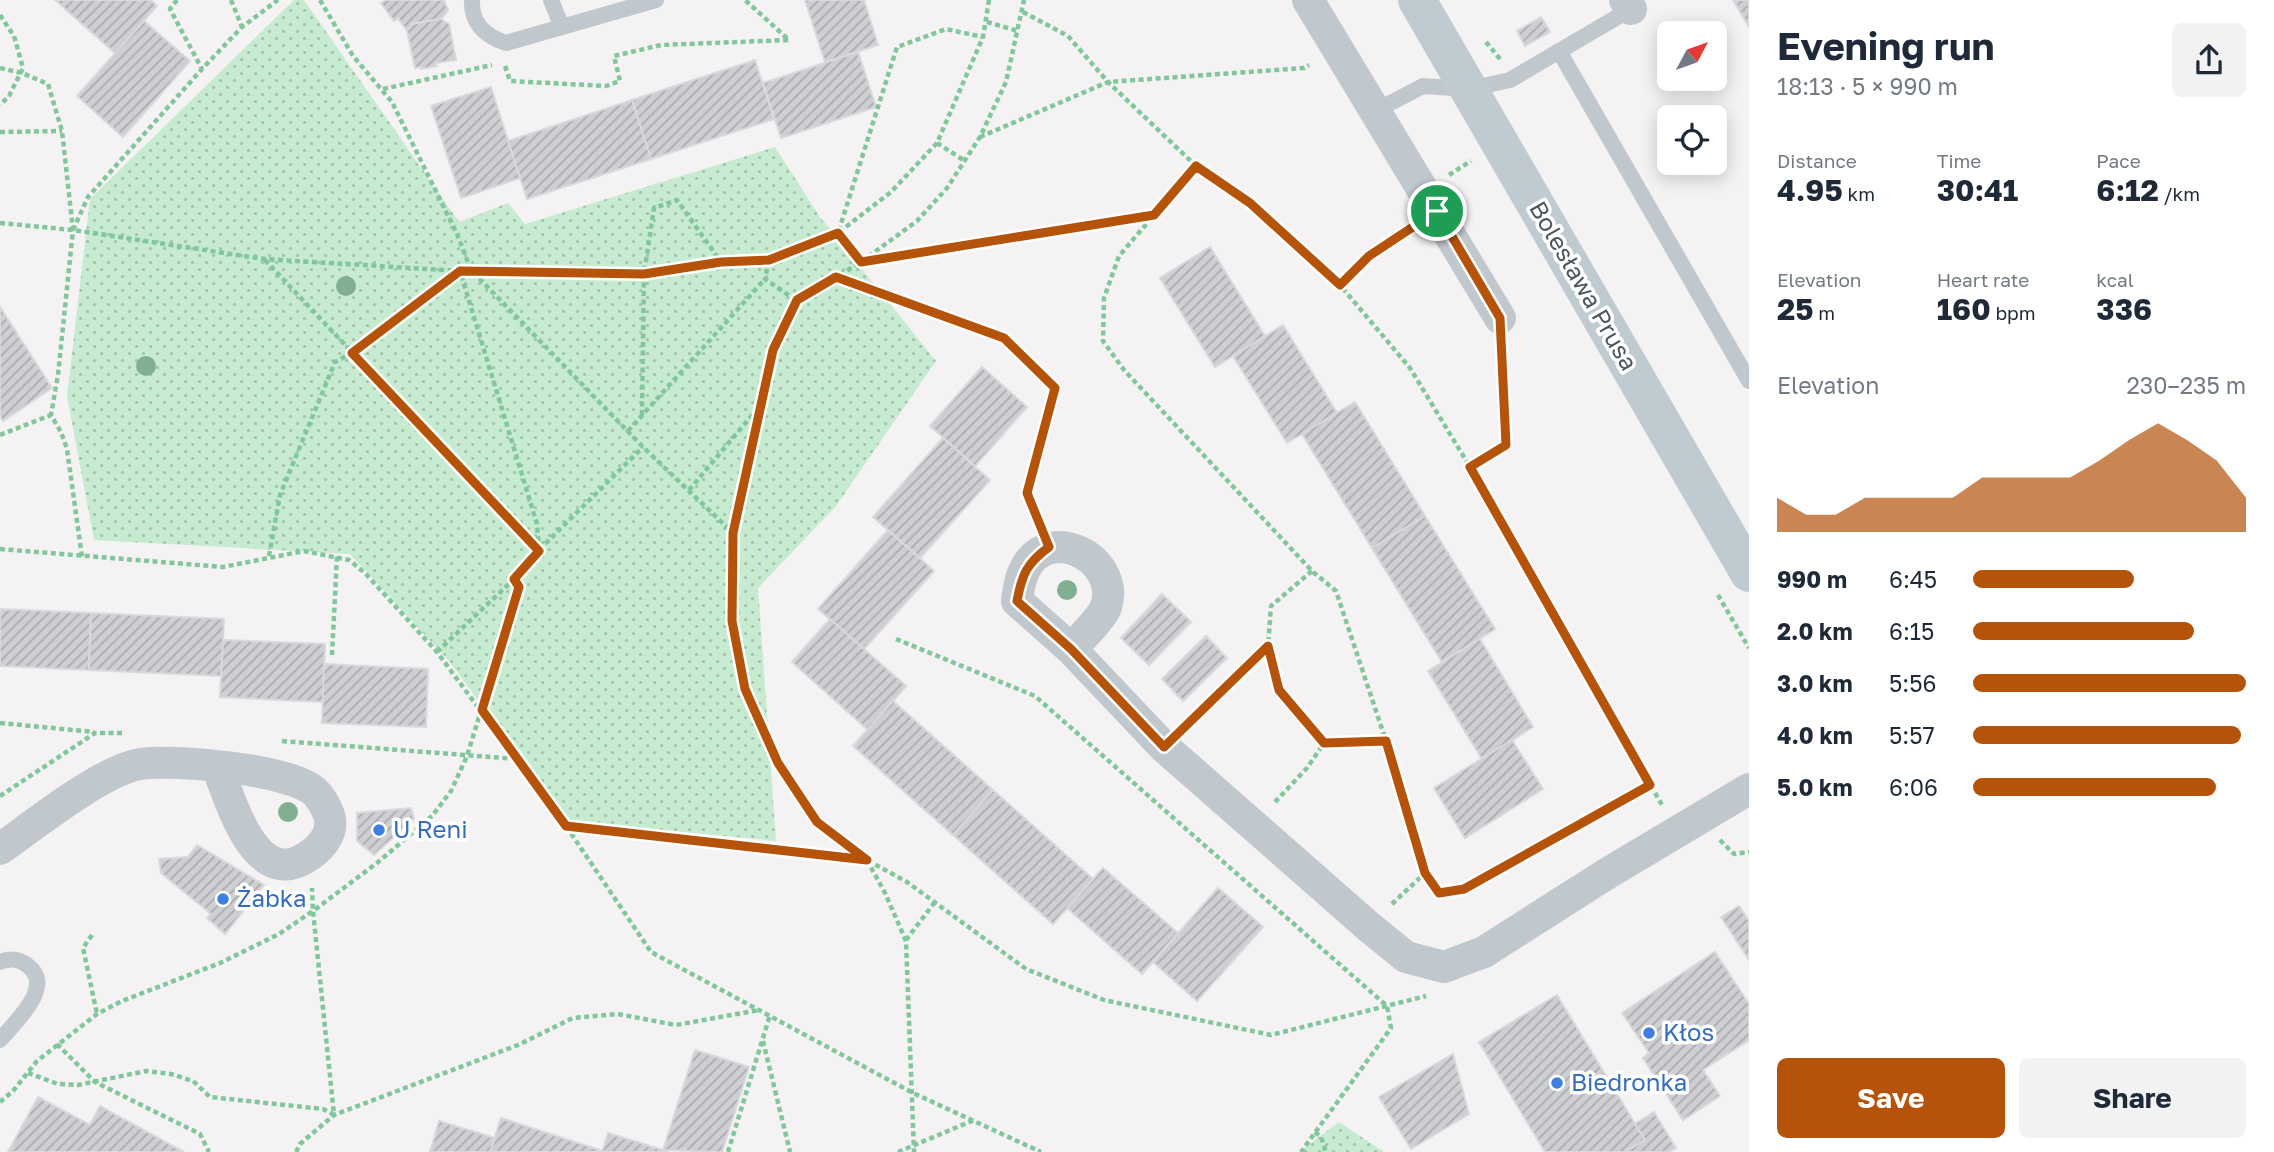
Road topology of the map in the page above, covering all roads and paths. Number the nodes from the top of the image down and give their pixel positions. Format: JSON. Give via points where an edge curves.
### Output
{"nodes":[{"id":1,"x":177,"y":0,"type":"edge"},
{"id":2,"x":231,"y":0,"type":"edge"},
{"id":3,"x":278,"y":0,"type":"edge"},
{"id":4,"x":320,"y":0,"type":"edge"},
{"id":5,"x":472,"y":0,"type":"edge"},
{"id":6,"x":551,"y":0,"type":"edge"},
{"id":7,"x":656,"y":0,"type":"edge"},
{"id":8,"x":745,"y":0,"type":"edge"},
{"id":9,"x":989,"y":0,"type":"edge"},
{"id":10,"x":1024,"y":0,"type":"edge"},
{"id":11,"x":1308,"y":0,"type":"edge"},
{"id":12,"x":1417,"y":0,"type":"edge"},
{"id":13,"x":1628,"y":5,"type":"edge"},
{"id":14,"x":1023,"y":12,"type":"junction"},
{"id":15,"x":0,"y":15,"type":"edge"},
{"id":16,"x":987,"y":22,"type":"junction"},
{"id":17,"x":242,"y":27,"type":"junction"},
{"id":18,"x":562,"y":27,"type":"junction"},
{"id":19,"x":1018,"y":31,"type":"junction"},
{"id":20,"x":983,"y":37,"type":"junction"},
{"id":21,"x":1339,"y":50,"type":"junction"},
{"id":22,"x":1559,"y":51,"type":"junction"},
{"id":23,"x":0,"y":68,"type":"edge"},
{"id":24,"x":202,"y":68,"type":"junction"},
{"id":25,"x":22,"y":73,"type":"junction"},
{"id":26,"x":1108,"y":82,"type":"junction"},
{"id":27,"x":383,"y":89,"type":"junction"},
{"id":28,"x":1469,"y":89,"type":"junction"},
{"id":29,"x":0,"y":105,"type":"edge"},
{"id":30,"x":1377,"y":110,"type":"junction"},
{"id":31,"x":62,"y":131,"type":"junction"},
{"id":32,"x":0,"y":132,"type":"edge"},
{"id":33,"x":980,"y":137,"type":"junction"},
{"id":34,"x":937,"y":144,"type":"junction"},
{"id":35,"x":965,"y":161,"type":"junction"},
{"id":36,"x":1196,"y":166,"type":"junction"},
{"id":37,"x":1437,"y":211,"type":"junction"},
{"id":38,"x":1154,"y":215,"type":"junction"},
{"id":39,"x":0,"y":223,"type":"edge"},
{"id":40,"x":73,"y":230,"type":"junction"},
{"id":41,"x":838,"y":233,"type":"junction"},
{"id":42,"x":264,"y":259,"type":"junction"},
{"id":43,"x":769,"y":260,"type":"junction"},
{"id":44,"x":721,"y":262,"type":"junction"},
{"id":45,"x":861,"y":262,"type":"junction"},
{"id":46,"x":471,"y":270,"type":"junction"},
{"id":47,"x":460,"y":271,"type":"junction"},
{"id":48,"x":644,"y":274,"type":"junction"},
{"id":49,"x":836,"y":277,"type":"junction"},
{"id":50,"x":765,"y":279,"type":"junction"},
{"id":51,"x":1340,"y":285,"type":"junction"},
{"id":52,"x":797,"y":300,"type":"junction"},
{"id":53,"x":1500,"y":318,"type":"joint"},
{"id":54,"x":352,"y":353,"type":"junction"},
{"id":55,"x":1749,"y":381,"type":"edge"},
{"id":56,"x":759,"y":407,"type":"junction"},
{"id":57,"x":51,"y":415,"type":"junction"},
{"id":58,"x":642,"y":415,"type":"junction"},
{"id":59,"x":628,"y":431,"type":"junction"},
{"id":60,"x":0,"y":435,"type":"edge"},
{"id":61,"x":643,"y":447,"type":"junction"},
{"id":62,"x":1470,"y":467,"type":"junction"},
{"id":63,"x":689,"y":490,"type":"junction"},
{"id":64,"x":733,"y":533,"type":"junction"},
{"id":65,"x":1049,"y":547,"type":"junction"},
{"id":66,"x":0,"y":549,"type":"edge"},
{"id":67,"x":539,"y":551,"type":"junction"},
{"id":68,"x":269,"y":556,"type":"junction"},
{"id":69,"x":337,"y":556,"type":"junction"},
{"id":70,"x":82,"y":557,"type":"junction"},
{"id":71,"x":1312,"y":571,"type":"junction"},
{"id":72,"x":1749,"y":573,"type":"edge"},
{"id":73,"x":514,"y":579,"type":"junction"},
{"id":74,"x":896,"y":639,"type":"dead end"},
{"id":75,"x":1268,"y":646,"type":"junction"},
{"id":76,"x":1071,"y":649,"type":"junction"},
{"id":77,"x":437,"y":652,"type":"junction"},
{"id":78,"x":332,"y":655,"type":"dead end"},
{"id":79,"x":482,"y":710,"type":"junction"},
{"id":80,"x":0,"y":723,"type":"edge"},
{"id":81,"x":95,"y":733,"type":"dead end"},
{"id":82,"x":1386,"y":741,"type":"junction"},
{"id":83,"x":1324,"y":743,"type":"junction"},
{"id":84,"x":1164,"y":747,"type":"junction"},
{"id":85,"x":217,"y":767,"type":"junction"},
{"id":86,"x":1650,"y":785,"type":"junction"},
{"id":87,"x":1749,"y":789,"type":"edge"},
{"id":88,"x":1284,"y":792,"type":"dead end"},
{"id":89,"x":566,"y":826,"type":"junction"},
{"id":90,"x":1678,"y":833,"type":"junction"},
{"id":91,"x":0,"y":849,"type":"edge"},
{"id":92,"x":302,"y":860,"type":"junction"},
{"id":93,"x":867,"y":860,"type":"junction"},
{"id":94,"x":1425,"y":873,"type":"junction"},
{"id":95,"x":1396,"y":899,"type":"dead end"},
{"id":96,"x":935,"y":902,"type":"junction"},
{"id":97,"x":313,"y":911,"type":"junction"},
{"id":98,"x":92,"y":935,"type":"dead end"},
{"id":99,"x":906,"y":941,"type":"junction"},
{"id":100,"x":0,"y":962,"type":"edge"},
{"id":101,"x":1387,"y":1006,"type":"junction"},
{"id":102,"x":760,"y":1010,"type":"junction"},
{"id":103,"x":97,"y":1014,"type":"junction"},
{"id":104,"x":770,"y":1015,"type":"junction"},
{"id":105,"x":0,"y":1040,"type":"edge"},
{"id":106,"x":763,"y":1040,"type":"junction"},
{"id":107,"x":57,"y":1044,"type":"junction"},
{"id":108,"x":28,"y":1073,"type":"junction"},
{"id":109,"x":94,"y":1082,"type":"junction"},
{"id":110,"x":913,"y":1093,"type":"junction"},
{"id":111,"x":0,"y":1101,"type":"edge"},
{"id":112,"x":334,"y":1115,"type":"junction"},
{"id":113,"x":975,"y":1120,"type":"junction"},
{"id":114,"x":1315,"y":1132,"type":"junction"},
{"id":115,"x":914,"y":1144,"type":"junction"},
{"id":116,"x":209,"y":1152,"type":"edge"},
{"id":117,"x":296,"y":1152,"type":"edge"},
{"id":118,"x":728,"y":1152,"type":"edge"},
{"id":119,"x":790,"y":1152,"type":"edge"},
{"id":120,"x":898,"y":1152,"type":"edge"},
{"id":121,"x":914,"y":1152,"type":"edge"},
{"id":122,"x":1041,"y":1152,"type":"edge"},
{"id":123,"x":1301,"y":1152,"type":"edge"},
{"id":124,"x":1326,"y":1152,"type":"edge"}],
"edges":[{"from":1,"to":24,"type":"path","via":[[170,9]]},
{"from":2,"to":17,"type":"path"},
{"from":3,"to":17,"type":"path"},
{"from":4,"to":27,"type":"path","via":[[353,56]]},
{"from":5,"to":18,"type":"lane","via":[[478,27],[499,41]]},
{"from":6,"to":18,"type":"lane"},
{"from":7,"to":18,"type":"lane"},
{"from":8,"to":27,"type":"path","via":[[789,40],[661,45],[614,56],[620,81],[606,86],[510,81],[504,63]]},
{"from":9,"to":16,"type":"path"},
{"from":10,"to":14,"type":"path"},
{"from":11,"to":21,"type":"street"},
{"from":12,"to":28,"type":"street","name":"Bolesława Prusa"},
{"from":13,"to":22,"type":"lane"},
{"from":14,"to":19,"type":"path"},
{"from":14,"to":26,"type":"path","via":[[1068,36]]},
{"from":15,"to":25,"type":"path","via":[[15,36]]},
{"from":16,"to":19,"type":"path"},
{"from":16,"to":20,"type":"path"},
{"from":17,"to":24,"type":"path"},
{"from":19,"to":33,"type":"path","via":[[1006,82]]},
{"from":20,"to":34,"type":"path"},
{"from":20,"to":41,"type":"path","via":[[946,29],[897,47]]},
{"from":21,"to":26,"type":"path","via":[[1304,68]]},
{"from":21,"to":30,"type":"street"},
{"from":22,"to":28,"type":"lane","via":[[1510,80]]},
{"from":22,"to":55,"type":"lane"},
{"from":23,"to":25,"type":"path"},
{"from":24,"to":40,"type":"path","via":[[88,197]]},
{"from":25,"to":29,"type":"path"},
{"from":25,"to":31,"type":"path","via":[[48,84]]},
{"from":26,"to":33,"type":"path"},
{"from":26,"to":36,"type":"path"},
{"from":27,"to":46,"type":"path"},
{"from":28,"to":30,"type":"lane","via":[[1423,86]]},
{"from":28,"to":72,"type":"street","name":"Bolesława Prusa"},
{"from":30,"to":37,"type":"street"},
{"from":31,"to":32,"type":"path"},
{"from":31,"to":40,"type":"path"},
{"from":33,"to":35,"type":"path"},
{"from":34,"to":35,"type":"path"},
{"from":34,"to":41,"type":"path","via":[[891,192]]},
{"from":35,"to":45,"type":"path","via":[[917,220]]},
{"from":36,"to":38,"type":"path"},
{"from":36,"to":51,"type":"path","via":[[1250,203]]},
{"from":37,"to":51,"type":"path","via":[[1369,256]]},
{"from":37,"to":53,"type":"street"},
{"from":38,"to":45,"type":"path"},
{"from":38,"to":71,"type":"path","via":[[1119,256],[1104,298],[1103,341]]},
{"from":39,"to":40,"type":"path"},
{"from":40,"to":42,"type":"path"},
{"from":40,"to":57,"type":"path"},
{"from":41,"to":43,"type":"path"},
{"from":41,"to":45,"type":"path"},
{"from":42,"to":47,"type":"path"},
{"from":42,"to":54,"type":"path"},
{"from":43,"to":44,"type":"path"},
{"from":43,"to":50,"type":"path"},
{"from":44,"to":48,"type":"path"},
{"from":44,"to":48,"type":"path","via":[[677,200],[654,208]]},
{"from":45,"to":49,"type":"path"},
{"from":46,"to":47,"type":"path"},
{"from":46,"to":48,"type":"path"},
{"from":46,"to":59,"type":"path"},
{"from":47,"to":54,"type":"path"},
{"from":47,"to":67,"type":"path","via":[[537,524]]},
{"from":48,"to":58,"type":"path"},
{"from":49,"to":52,"type":"path"},
{"from":49,"to":65,"type":"path","via":[[1004,338],[1055,388],[1027,493]]},
{"from":50,"to":52,"type":"path"},
{"from":50,"to":58,"type":"path"},
{"from":51,"to":62,"type":"path","via":[[1410,368]]},
{"from":52,"to":56,"type":"path","via":[[773,350]]},
{"from":53,"to":62,"type":"path","via":[[1506,445]]},
{"from":54,"to":67,"type":"path"},
{"from":54,"to":68,"type":"path","via":[[335,362],[280,495]]},
{"from":56,"to":63,"type":"path"},
{"from":56,"to":64,"type":"path"},
{"from":57,"to":60,"type":"path"},
{"from":57,"to":70,"type":"path","via":[[67,449]]},
{"from":58,"to":59,"type":"path"},
{"from":59,"to":61,"type":"path"},
{"from":61,"to":63,"type":"path"},
{"from":61,"to":67,"type":"path"},
{"from":62,"to":86,"type":"path"},
{"from":63,"to":64,"type":"path"},
{"from":64,"to":93,"type":"path","via":[[732,621],[745,689],[778,763],[817,822]]},
{"from":65,"to":76,"type":"street","via":[[1033,558],[1021,578],[1017,601]]},
{"from":65,"to":76,"type":"street","via":[[1067,546],[1088,556],[1100,568],[1108,587],[1105,609]]},
{"from":66,"to":70,"type":"path"},
{"from":67,"to":73,"type":"path"},
{"from":68,"to":69,"type":"path","via":[[304,551]]},
{"from":68,"to":70,"type":"path","via":[[223,567]]},
{"from":69,"to":77,"type":"path","via":[[365,573]]},
{"from":69,"to":78,"type":"path"},
{"from":71,"to":75,"type":"path","via":[[1271,606]]},
{"from":71,"to":82,"type":"path","via":[[1336,590]]},
{"from":73,"to":77,"type":"path"},
{"from":73,"to":79,"type":"path","via":[[519,587]]},
{"from":74,"to":101,"type":"path","via":[[1035,696]]},
{"from":75,"to":83,"type":"path","via":[[1279,690]]},
{"from":75,"to":84,"type":"path"},
{"from":76,"to":84,"type":"street"},
{"from":77,"to":79,"type":"path"},
{"from":79,"to":89,"type":"path"},
{"from":79,"to":97,"type":"path","via":[[451,791],[432,816]]},
{"from":80,"to":81,"type":"path"},
{"from":82,"to":83,"type":"path"},
{"from":82,"to":94,"type":"path"},
{"from":83,"to":88,"type":"path"},
{"from":84,"to":90,"type":"street","via":[[1406,957],[1444,967],[1484,952]]},
{"from":85,"to":91,"type":"street","via":[[138,764],[104,778]]},
{"from":85,"to":92,"type":"street","via":[[251,845],[270,861],[289,865]]},
{"from":85,"to":92,"type":"street","via":[[287,778],[314,791],[332,824],[327,838]]},
{"from":86,"to":90,"type":"path"},
{"from":86,"to":94,"type":"path","via":[[1464,889],[1439,893]]},
{"from":87,"to":90,"type":"street"},
{"from":89,"to":93,"type":"path"},
{"from":89,"to":102,"type":"path","via":[[650,951]]},
{"from":92,"to":97,"type":"path","via":[[310,873]]},
{"from":93,"to":96,"type":"path"},
{"from":93,"to":99,"type":"path"},
{"from":94,"to":95,"type":"path"},
{"from":96,"to":99,"type":"path"},
{"from":96,"to":101,"type":"path","via":[[1026,969],[1104,1000],[1271,1035]]},
{"from":97,"to":103,"type":"path","via":[[220,963]]},
{"from":97,"to":112,"type":"path"},
{"from":98,"to":103,"type":"path","via":[[83,948]]},
{"from":99,"to":110,"type":"path"},
{"from":100,"to":105,"type":"lane","via":[[18,960],[28,965],[37,986],[34,998]]},
{"from":101,"to":114,"type":"path","via":[[1391,1028]]},
{"from":102,"to":104,"type":"path"},
{"from":102,"to":112,"type":"path","via":[[676,1025],[618,1014],[573,1017],[518,1045]]},
{"from":103,"to":107,"type":"path"},
{"from":104,"to":106,"type":"path"},
{"from":104,"to":110,"type":"path"},
{"from":106,"to":118,"type":"path"},
{"from":106,"to":119,"type":"path"},
{"from":107,"to":108,"type":"path"},
{"from":107,"to":109,"type":"path"},
{"from":108,"to":109,"type":"path","via":[[58,1084]]},
{"from":108,"to":111,"type":"path"},
{"from":109,"to":112,"type":"path","via":[[146,1071],[171,1074],[193,1081],[211,1097]]},
{"from":109,"to":116,"type":"path","via":[[200,1134]]},
{"from":110,"to":113,"type":"path"},
{"from":110,"to":115,"type":"path"},
{"from":112,"to":117,"type":"path"},
{"from":113,"to":115,"type":"path"},
{"from":113,"to":122,"type":"path"},
{"from":114,"to":123,"type":"path"},
{"from":114,"to":124,"type":"path"},
{"from":115,"to":120,"type":"path"},
{"from":115,"to":121,"type":"path"}]}
